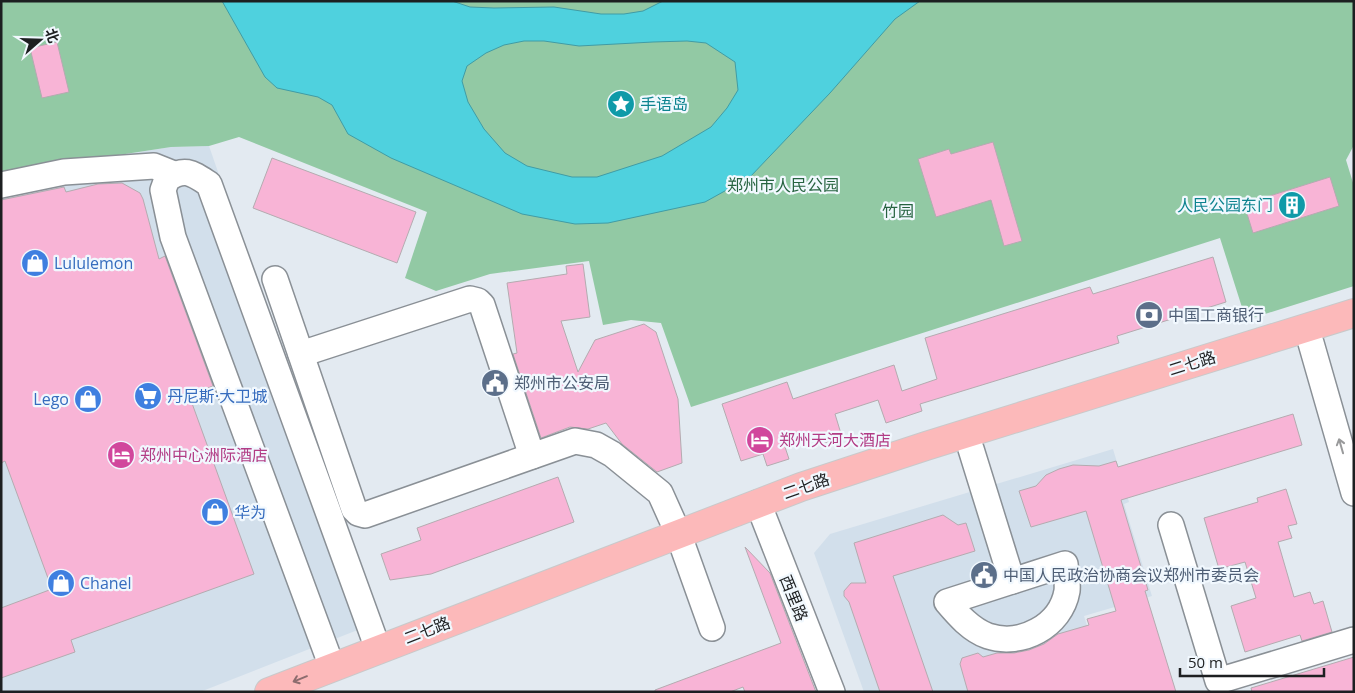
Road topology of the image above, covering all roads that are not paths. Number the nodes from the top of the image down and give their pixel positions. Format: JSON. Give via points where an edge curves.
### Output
{"nodes":[{"id":1,"x":174,"y":174,"type":"junction"},
{"id":2,"x":1,"y":185,"type":"edge"},
{"id":3,"x":275,"y":279,"type":"dead end"},
{"id":4,"x":1354,"y":313,"type":"edge"},
{"id":5,"x":1354,"y":329,"type":"edge"},
{"id":6,"x":1311,"y":343,"type":"junction"},
{"id":7,"x":301,"y":354,"type":"junction"},
{"id":8,"x":971,"y":449,"type":"junction"},
{"id":9,"x":532,"y":456,"type":"junction"},
{"id":10,"x":1354,"y":493,"type":"edge"},
{"id":11,"x":760,"y":511,"type":"junction"},
{"id":12,"x":1171,"y":525,"type":"dead end"},
{"id":13,"x":681,"y":541,"type":"junction"},
{"id":14,"x":1012,"y":581,"type":"dead end"},
{"id":15,"x":712,"y":628,"type":"dead end"},
{"id":16,"x":1354,"y":640,"type":"edge"},
{"id":17,"x":378,"y":649,"type":"junction"},
{"id":18,"x":332,"y":667,"type":"junction"},
{"id":19,"x":269,"y":692,"type":"edge"},
{"id":20,"x":318,"y":692,"type":"edge"},
{"id":21,"x":832,"y":692,"type":"edge"}],
"edges":[{"from":1,"to":2,"type":"street","via":[[154,166],[74,171]]},
{"from":1,"to":17,"type":"street","via":[[182,171],[209,184]]},
{"from":1,"to":18,"type":"street","via":[[167,179],[163,190],[173,237]]},
{"from":3,"to":7,"type":"street"},
{"from":4,"to":11,"type":"main road","name":"二七路","via":[[801,487]]},
{"from":5,"to":6,"type":"main road","name":"二七路"},
{"from":6,"to":8,"type":"main road","name":"二七路"},
{"from":10,"to":6,"type":"street","one_way":true},
{"from":7,"to":9,"type":"street","via":[[470,299],[478,301],[482,304]]},
{"from":7,"to":9,"type":"street","via":[[358,513],[365,515]]},
{"from":8,"to":11,"type":"main road","name":"二七路","via":[[807,502]]},
{"from":8,"to":14,"type":"street"},
{"from":9,"to":13,"type":"street","via":[[575,441],[596,445],[612,454],[660,493]]},
{"from":11,"to":13,"type":"main road","name":"二七路"},
{"from":11,"to":21,"type":"street","name":"西里路"},
{"from":12,"to":16,"type":"street","via":[[1218,682]]},
{"from":13,"to":15,"type":"street"},
{"from":13,"to":17,"type":"main road","name":"二七路"},
{"from":13,"to":20,"type":"main road","name":"二七路"},
{"from":17,"to":18,"type":"main road","name":"二七路"},
{"from":18,"to":19,"type":"main road","name":"二七路","one_way":true}]}
